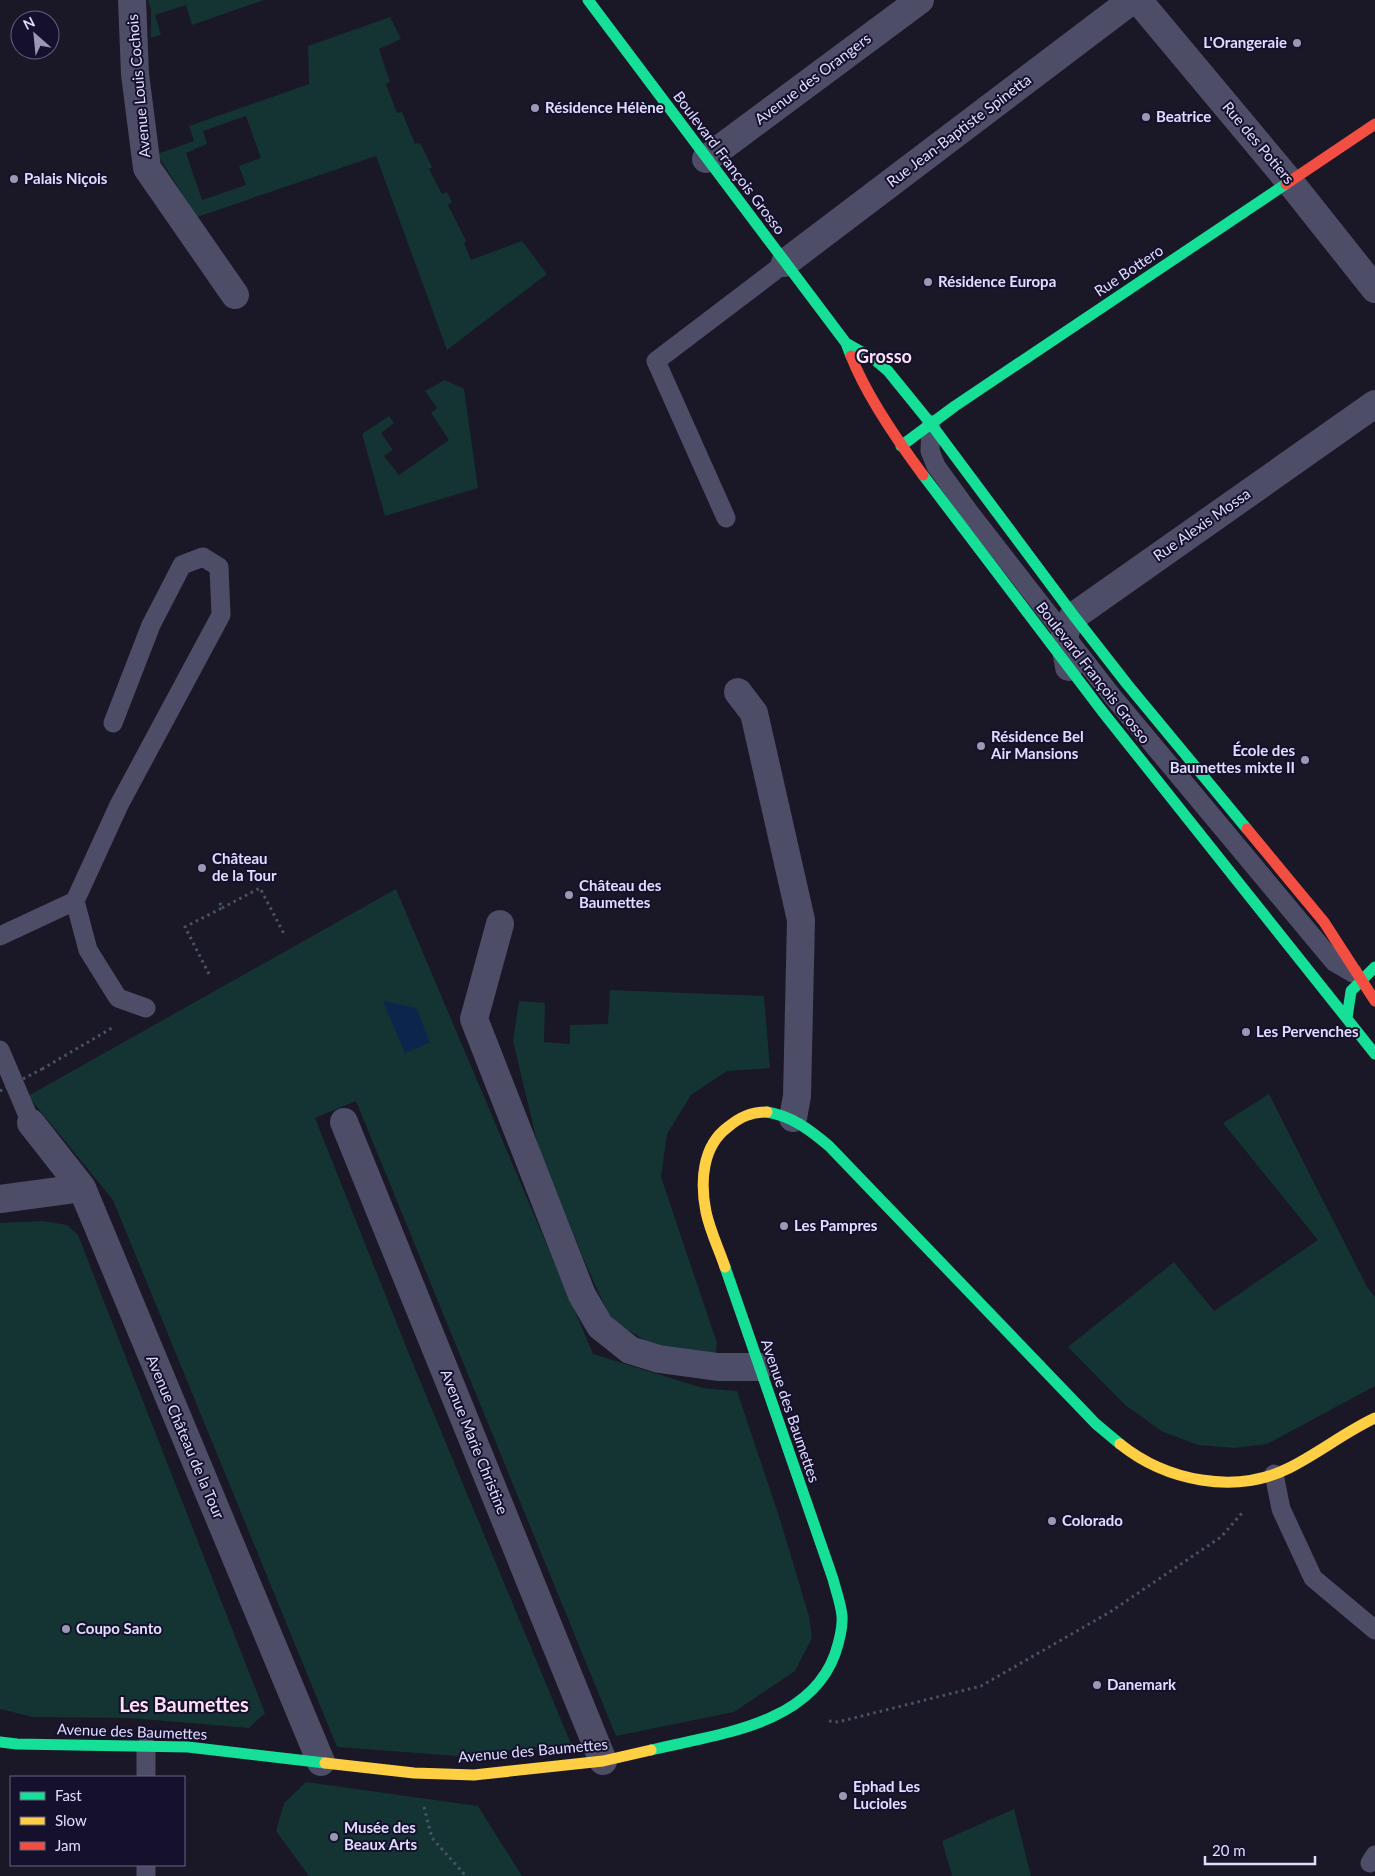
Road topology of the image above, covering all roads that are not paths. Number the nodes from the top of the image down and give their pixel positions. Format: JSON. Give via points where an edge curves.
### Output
{"nodes":[{"id":1,"x":132,"y":0,"type":"edge"},
{"id":2,"x":588,"y":0,"type":"edge"},
{"id":3,"x":920,"y":0,"type":"edge"},
{"id":4,"x":1132,"y":0,"type":"edge"},
{"id":5,"x":1138,"y":0,"type":"edge"},
{"id":6,"x":1375,"y":124,"type":"edge"},
{"id":7,"x":706,"y":159,"type":"junction"},
{"id":8,"x":1290,"y":182,"type":"junction"},
{"id":9,"x":785,"y":263,"type":"junction"},
{"id":10,"x":1375,"y":288,"type":"edge"},
{"id":11,"x":235,"y":295,"type":"dead end"},
{"id":12,"x":846,"y":343,"type":"junction"},
{"id":13,"x":1375,"y":404,"type":"edge"},
{"id":14,"x":931,"y":424,"type":"junction"},
{"id":15,"x":901,"y":446,"type":"junction"},
{"id":16,"x":726,"y":518,"type":"dead end"},
{"id":17,"x":1069,"y":625,"type":"junction"},
{"id":18,"x":1069,"y":667,"type":"junction"},
{"id":19,"x":738,"y":692,"type":"dead end"},
{"id":20,"x":112,"y":723,"type":"dead end"},
{"id":21,"x":75,"y":902,"type":"junction"},
{"id":22,"x":500,"y":924,"type":"dead end"},
{"id":23,"x":0,"y":936,"type":"edge"},
{"id":24,"x":1371,"y":978,"type":"edge"},
{"id":25,"x":1375,"y":1001,"type":"edge"},
{"id":26,"x":146,"y":1008,"type":"road end"},
{"id":27,"x":1347,"y":1018,"type":"junction"},
{"id":28,"x":0,"y":1050,"type":"edge"},
{"id":29,"x":1375,"y":1054,"type":"edge"},
{"id":30,"x":792,"y":1118,"type":"junction"},
{"id":31,"x":344,"y":1122,"type":"dead end"},
{"id":32,"x":31,"y":1123,"type":"joint"},
{"id":33,"x":82,"y":1188,"type":"junction"},
{"id":34,"x":0,"y":1199,"type":"edge"},
{"id":35,"x":759,"y":1367,"type":"junction"},
{"id":36,"x":1375,"y":1418,"type":"edge"},
{"id":37,"x":1274,"y":1474,"type":"junction"},
{"id":38,"x":1375,"y":1630,"type":"edge"},
{"id":39,"x":0,"y":1742,"type":"edge"},
{"id":40,"x":146,"y":1746,"type":"junction"},
{"id":41,"x":603,"y":1761,"type":"junction"},
{"id":42,"x":321,"y":1762,"type":"junction"},
{"id":43,"x":146,"y":1776,"type":"edge"}],
"edges":[{"from":1,"to":11,"type":"street","name":"Avenue Louis Cochois","via":[[135,74],[147,168]]},
{"from":2,"to":7,"type":"street","name":"Boulevard François Grosso"},
{"from":3,"to":7,"type":"street","name":"Avenue des Orangers"},
{"from":4,"to":9,"type":"street","name":"Rue Jean-Baptiste Spinetta"},
{"from":5,"to":8,"type":"street","name":"Rue des Potiers"},
{"from":6,"to":8,"type":"street","name":"Rue Bottero"},
{"from":7,"to":9,"type":"street","name":"Boulevard François Grosso"},
{"from":8,"to":10,"type":"street","name":"Rue des Potiers"},
{"from":8,"to":14,"type":"street","name":"Rue Bottero"},
{"from":9,"to":12,"type":"street","name":"Boulevard François Grosso"},
{"from":9,"to":16,"type":"lane","via":[[656,361]]},
{"from":12,"to":14,"type":"street","name":"Boulevard François Grosso","via":[[888,371]]},
{"from":12,"to":15,"type":"street","name":"Boulevard François Grosso","via":[[857,371]]},
{"from":13,"to":17,"type":"street","name":"Rue Alexis Mossa"},
{"from":14,"to":15,"type":"street","name":"Rue Bottero"},
{"from":14,"to":17,"type":"lane","via":[[930,451],[936,466]]},
{"from":15,"to":18,"type":"street","name":"Boulevard François Grosso"},
{"from":17,"to":18,"type":"street"},
{"from":17,"to":24,"type":"lane","via":[[1112,696],[1334,962]]},
{"from":18,"to":27,"type":"street","name":"Boulevard François Grosso"},
{"from":19,"to":30,"type":"street","via":[[754,713],[801,920],[797,1096]]},
{"from":20,"to":21,"type":"lane","via":[[151,626],[182,565],[203,557],[218,566],[221,614],[119,806]]},
{"from":21,"to":23,"type":"lane"},
{"from":21,"to":26,"type":"lane","via":[[88,950],[118,998]]},
{"from":22,"to":35,"type":"street","via":[[474,1019],[582,1295],[600,1326],[630,1350],[660,1359],[718,1367]]},
{"from":24,"to":25,"type":"street"},
{"from":24,"to":27,"type":"street","via":[[1351,992]]},
{"from":27,"to":29,"type":"street","name":"Boulevard François Grosso"},
{"from":28,"to":32,"type":"lane"},
{"from":30,"to":35,"type":"street","name":"Avenue des Baumettes","via":[[770,1112],[748,1114],[731,1123],[715,1138],[706,1157],[706,1212]]},
{"from":30,"to":37,"type":"street","name":"Avenue des Baumettes","via":[[829,1146],[1096,1424],[1120,1445],[1145,1462],[1175,1476],[1206,1481],[1242,1480]]},
{"from":31,"to":41,"type":"street","name":"Avenue Marie Christine"},
{"from":32,"to":33,"type":"street","name":"Avenue Château de la Tour"},
{"from":33,"to":34,"type":"street"},
{"from":33,"to":42,"type":"street","name":"Avenue Château de la Tour"},
{"from":35,"to":41,"type":"street","name":"Avenue des Baumettes","via":[[833,1579],[842,1616],[840,1640],[831,1665],[812,1692],[781,1714],[746,1728]]},
{"from":36,"to":37,"type":"street","name":"Avenue des Baumettes"},
{"from":37,"to":38,"type":"lane","via":[[1281,1509],[1313,1578]]},
{"from":39,"to":40,"type":"street","name":"Avenue des Baumettes"},
{"from":40,"to":42,"type":"street","name":"Avenue des Baumettes","via":[[188,1747]]},
{"from":40,"to":43,"type":"lane"},
{"from":41,"to":42,"type":"street","name":"Avenue des Baumettes","via":[[474,1775],[414,1773]]}]}
